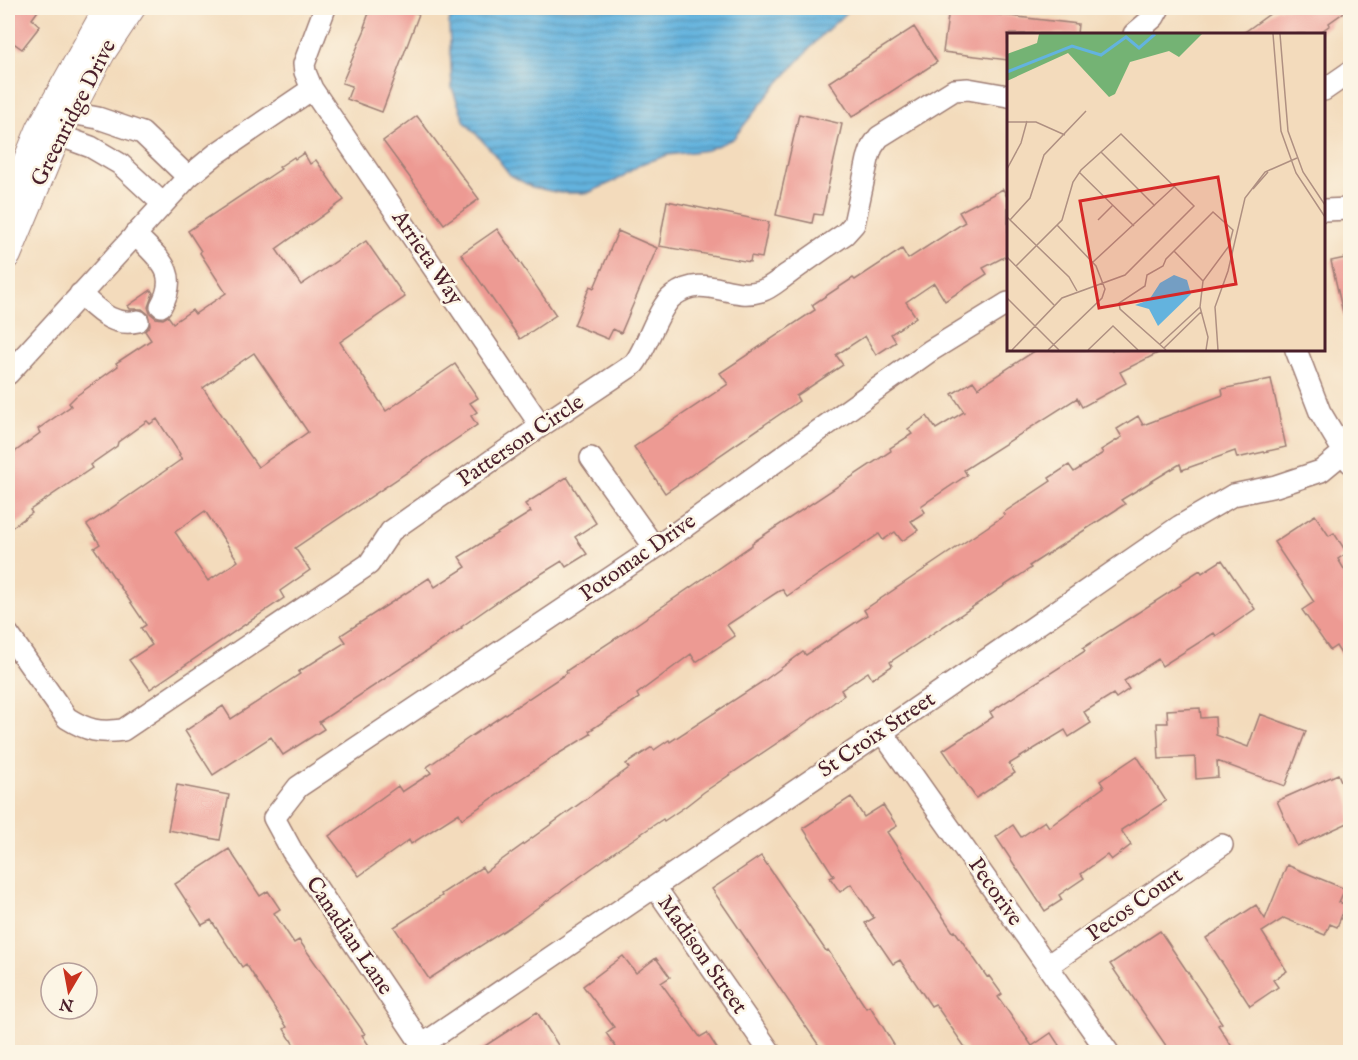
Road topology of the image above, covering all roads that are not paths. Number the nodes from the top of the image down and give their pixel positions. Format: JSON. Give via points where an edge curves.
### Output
{"nodes":[{"id":1,"x":107,"y":8,"type":"edge"},
{"id":2,"x":132,"y":8,"type":"edge"},
{"id":3,"x":325,"y":8,"type":"edge"},
{"id":4,"x":1159,"y":8,"type":"edge"},
{"id":5,"x":1135,"y":33,"type":"edge"},
{"id":6,"x":1350,"y":72,"type":"edge"},
{"id":7,"x":312,"y":89,"type":"junction"},
{"id":8,"x":1325,"y":89,"type":"edge"},
{"id":9,"x":1007,"y":96,"type":"edge"},
{"id":10,"x":62,"y":109,"type":"junction"},
{"id":11,"x":49,"y":132,"type":"junction"},
{"id":12,"x":188,"y":177,"type":"junction"},
{"id":13,"x":163,"y":204,"type":"junction"},
{"id":14,"x":8,"y":205,"type":"edge"},
{"id":15,"x":1325,"y":210,"type":"edge"},
{"id":16,"x":1350,"y":210,"type":"edge"},
{"id":17,"x":135,"y":234,"type":"junction"},
{"id":18,"x":8,"y":255,"type":"edge"},
{"id":19,"x":80,"y":294,"type":"junction"},
{"id":20,"x":1007,"y":304,"type":"edge"},
{"id":21,"x":161,"y":306,"type":"dead end"},
{"id":22,"x":138,"y":321,"type":"dead end"},
{"id":23,"x":1296,"y":351,"type":"edge"},
{"id":24,"x":8,"y":374,"type":"edge"},
{"id":25,"x":541,"y":426,"type":"junction"},
{"id":26,"x":1347,"y":457,"type":"edge"},
{"id":27,"x":591,"y":458,"type":"dead end"},
{"id":28,"x":655,"y":548,"type":"junction"},
{"id":29,"x":8,"y":634,"type":"edge"},
{"id":30,"x":882,"y":732,"type":"junction"},
{"id":31,"x":274,"y":818,"type":"joint"},
{"id":32,"x":1222,"y":844,"type":"dead end"},
{"id":33,"x":655,"y":886,"type":"junction"},
{"id":34,"x":1047,"y":966,"type":"junction"},
{"id":35,"x":425,"y":1049,"type":"edge"},
{"id":36,"x":770,"y":1053,"type":"edge"},
{"id":37,"x":1108,"y":1053,"type":"edge"}],
"edges":[{"from":1,"to":10,"type":"street","name":"Greenridge Drive"},
{"from":2,"to":10,"type":"street","name":"Greenridge Drive"},
{"from":3,"to":7,"type":"street","via":[[304,64]]},
{"from":4,"to":5,"type":"street","via":[[1154,18]]},
{"from":6,"to":8,"type":"street"},
{"from":7,"to":12,"type":"street"},
{"from":7,"to":25,"type":"street","name":"Arrieta Way"},
{"from":9,"to":25,"type":"street","name":"Patterson Circle","via":[[968,88],[954,90],[879,137],[868,159],[854,224],[845,234],[764,291],[748,294],[696,286],[672,296],[634,364]]},
{"from":10,"to":11,"type":"street","name":"Greenridge Drive"},
{"from":10,"to":12,"type":"street","via":[[142,134]]},
{"from":11,"to":13,"type":"street","via":[[91,147],[120,164]]},
{"from":11,"to":14,"type":"street","name":"Greenridge Drive"},
{"from":11,"to":18,"type":"street","name":"Greenridge Drive"},
{"from":12,"to":13,"type":"street"},
{"from":13,"to":17,"type":"street"},
{"from":15,"to":16,"type":"street"},
{"from":17,"to":19,"type":"street"},
{"from":17,"to":21,"type":"street","via":[[166,269],[168,289]]},
{"from":19,"to":22,"type":"street","via":[[105,317],[119,322]]},
{"from":19,"to":24,"type":"street"},
{"from":20,"to":28,"type":"street","name":"Potomac Drive","via":[[930,351]]},
{"from":23,"to":26,"type":"street","via":[[1320,412]]},
{"from":25,"to":29,"type":"street","name":"Patterson Circle","via":[[391,531],[369,564],[123,730],[100,733],[67,718]]},
{"from":26,"to":30,"type":"street","name":"St Croix Street","via":[[1321,471],[1233,495],[1180,526]]},
{"from":27,"to":28,"type":"street"},
{"from":28,"to":31,"type":"street","name":"Potomac Drive","via":[[298,787]]},
{"from":30,"to":33,"type":"street","name":"St Croix Street"},
{"from":30,"to":34,"type":"street","name":"Pecorive"},
{"from":31,"to":35,"type":"street","name":"Canadian Lane"},
{"from":32,"to":34,"type":"street","name":"Pecos Court"},
{"from":33,"to":35,"type":"street","name":"St Croix Street"},
{"from":33,"to":36,"type":"street","name":"Madison Street"},
{"from":34,"to":37,"type":"street","name":"Pecorive"}]}
